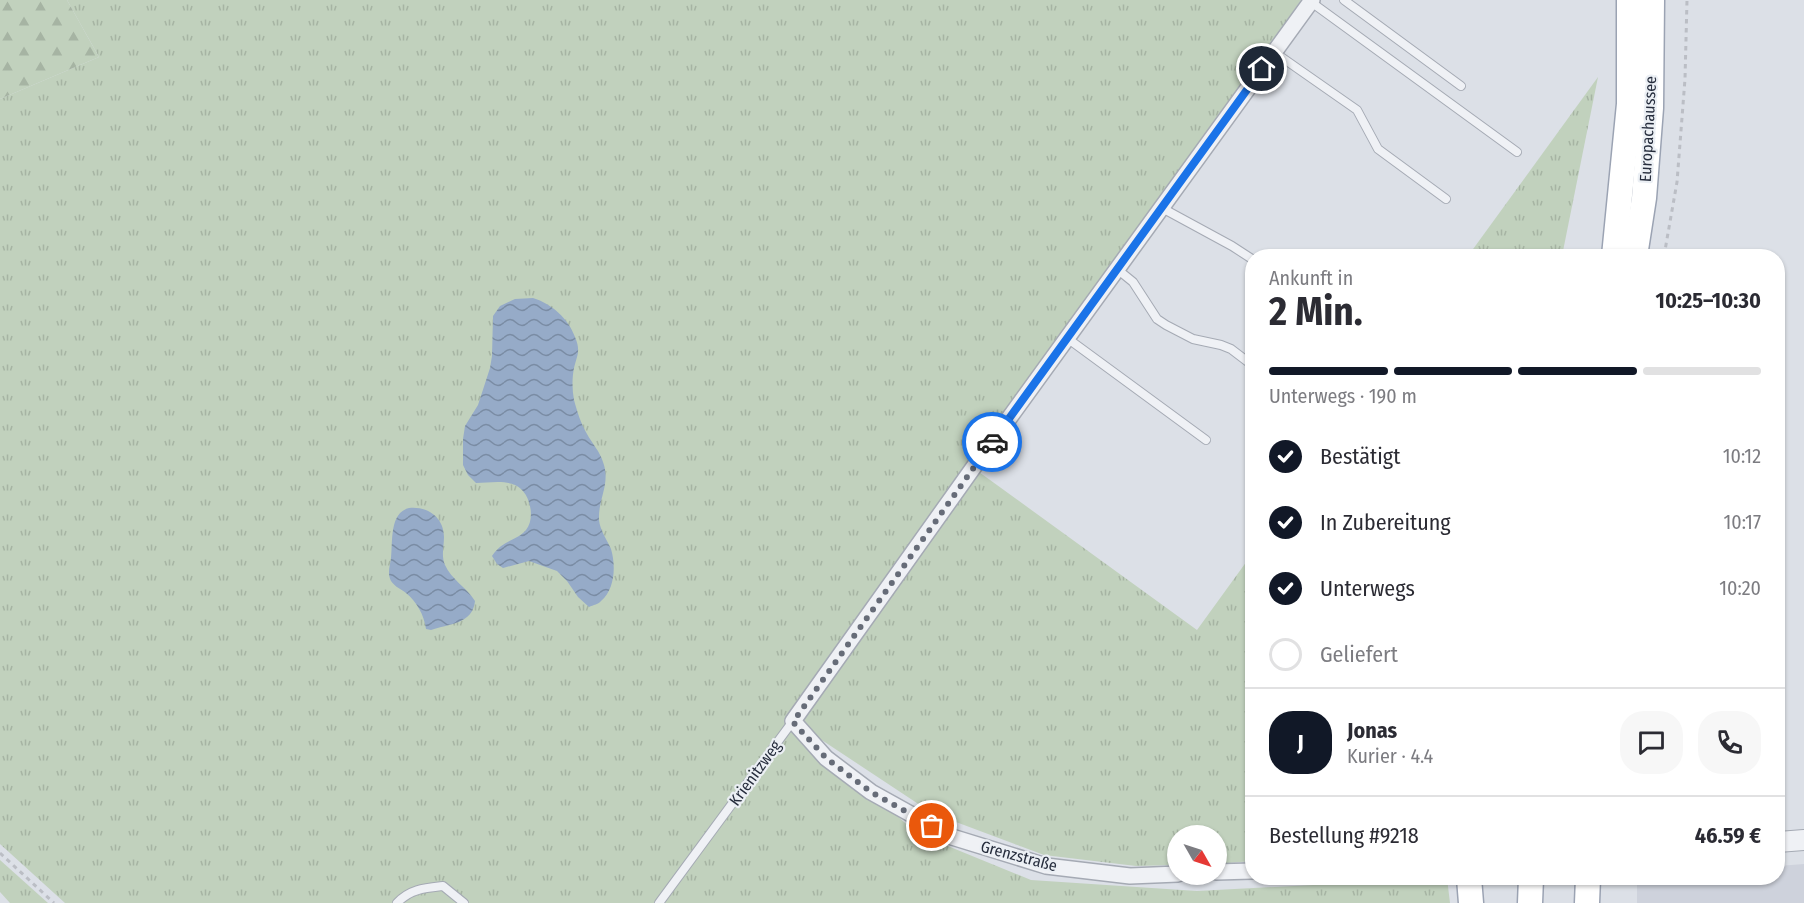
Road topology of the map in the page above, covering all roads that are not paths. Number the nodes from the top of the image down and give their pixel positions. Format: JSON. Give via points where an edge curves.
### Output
{"nodes":[{"id":1,"x":1344,"y":0,"type":"edge"},
{"id":2,"x":1629,"y":0,"type":"edge"},
{"id":3,"x":1652,"y":0,"type":"edge"},
{"id":4,"x":1311,"y":1,"type":"edge"},
{"id":5,"x":1274,"y":52,"type":"junction"},
{"id":6,"x":1461,"y":86,"type":"dead end"},
{"id":7,"x":1517,"y":152,"type":"dead end"},
{"id":8,"x":1446,"y":199,"type":"dead end"},
{"id":9,"x":1161,"y":208,"type":"junction"},
{"id":10,"x":1615,"y":249,"type":"edge"},
{"id":11,"x":1636,"y":249,"type":"edge"},
{"id":12,"x":1245,"y":254,"type":"edge"},
{"id":13,"x":1117,"y":269,"type":"junction"},
{"id":14,"x":1067,"y":338,"type":"junction"},
{"id":15,"x":1245,"y":359,"type":"edge"},
{"id":16,"x":1206,"y":440,"type":"dead end"},
{"id":17,"x":793,"y":722,"type":"junction"},
{"id":18,"x":1804,"y":840,"type":"edge"},
{"id":19,"x":1785,"y":841,"type":"edge"},
{"id":20,"x":1245,"y":871,"type":"edge"},
{"id":21,"x":1227,"y":872,"type":"edge"},
{"id":22,"x":1167,"y":874,"type":"edge"},
{"id":23,"x":1470,"y":885,"type":"edge"},
{"id":24,"x":1531,"y":885,"type":"edge"},
{"id":25,"x":1588,"y":885,"type":"edge"},
{"id":26,"x":397,"y":903,"type":"edge"},
{"id":27,"x":464,"y":903,"type":"edge"},
{"id":28,"x":659,"y":903,"type":"edge"},
{"id":29,"x":1471,"y":903,"type":"edge"},
{"id":30,"x":1530,"y":903,"type":"edge"},
{"id":31,"x":1587,"y":903,"type":"edge"}],
"edges":[{"from":1,"to":6,"type":"lane"},
{"from":2,"to":10,"type":"main road","name":"Europachaussee","via":[[1629,104]]},
{"from":3,"to":11,"type":"main road","name":"Europachaussee","via":[[1651,108]]},
{"from":4,"to":5,"type":"street","name":"Krienitzweg"},
{"from":4,"to":7,"type":"lane"},
{"from":5,"to":8,"type":"lane","via":[[1357,110],[1378,149]]},
{"from":5,"to":9,"type":"street","name":"Krienitzweg"},
{"from":9,"to":12,"type":"lane"},
{"from":9,"to":13,"type":"street","name":"Krienitzweg"},
{"from":13,"to":14,"type":"street","name":"Krienitzweg"},
{"from":13,"to":15,"type":"lane","via":[[1133,282],[1157,319],[1193,339],[1221,345]]},
{"from":14,"to":16,"type":"lane"},
{"from":14,"to":17,"type":"street","name":"Krienitzweg"},
{"from":17,"to":22,"type":"street","name":"Grenzstraße","via":[[826,758],[871,792],[952,837],[1046,866],[1130,876]]},
{"from":17,"to":28,"type":"lane","name":"Krienitzweg"},
{"from":18,"to":19,"type":"street"},
{"from":20,"to":21,"type":"street"},
{"from":23,"to":29,"type":"main road"},
{"from":24,"to":30,"type":"main road"},
{"from":25,"to":31,"type":"main road"},
{"from":26,"to":27,"type":"lane","via":[[418,889],[443,886]]}]}
